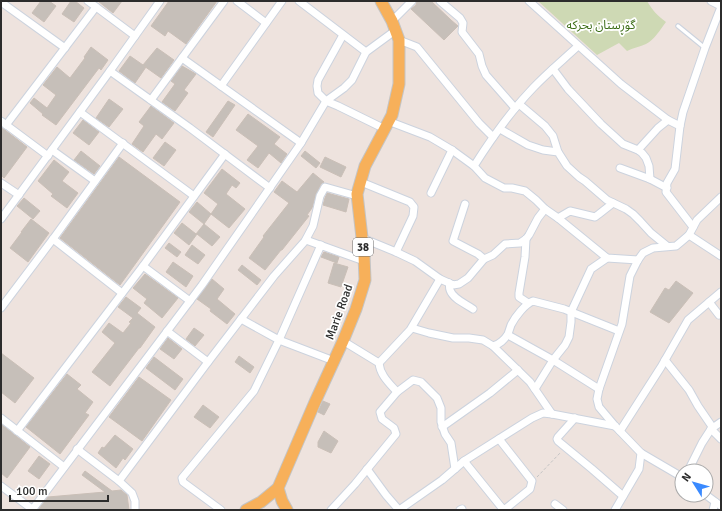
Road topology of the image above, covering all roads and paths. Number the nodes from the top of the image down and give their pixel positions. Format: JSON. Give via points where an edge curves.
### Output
{"nodes":[{"id":1,"x":88,"y":1,"type":"edge"},
{"id":2,"x":160,"y":1,"type":"edge"},
{"id":3,"x":224,"y":1,"type":"edge"},
{"id":4,"x":237,"y":1,"type":"edge"},
{"id":5,"x":282,"y":1,"type":"edge"},
{"id":6,"x":299,"y":1,"type":"edge"},
{"id":7,"x":381,"y":1,"type":"edge"},
{"id":8,"x":412,"y":1,"type":"edge"},
{"id":9,"x":440,"y":1,"type":"edge"},
{"id":10,"x":529,"y":1,"type":"edge"},
{"id":11,"x":711,"y":1,"type":"edge"},
{"id":12,"x":1,"y":2,"type":"edge"},
{"id":13,"x":96,"y":7,"type":"junction"},
{"id":14,"x":721,"y":7,"type":"edge"},
{"id":15,"x":266,"y":23,"type":"junction"},
{"id":16,"x":678,"y":26,"type":"dead end"},
{"id":17,"x":396,"y":30,"type":"junction"},
{"id":18,"x":343,"y":35,"type":"junction"},
{"id":19,"x":135,"y":36,"type":"junction"},
{"id":20,"x":578,"y":46,"type":"junction"},
{"id":21,"x":65,"y":48,"type":"junction"},
{"id":22,"x":705,"y":48,"type":"junction"},
{"id":23,"x":366,"y":52,"type":"junction"},
{"id":24,"x":182,"y":58,"type":"junction"},
{"id":25,"x":553,"y":69,"type":"junction"},
{"id":26,"x":110,"y":71,"type":"junction"},
{"id":27,"x":221,"y":86,"type":"junction"},
{"id":28,"x":151,"y":100,"type":"junction"},
{"id":29,"x":326,"y":101,"type":"junction"},
{"id":30,"x":517,"y":106,"type":"junction"},
{"id":31,"x":80,"y":112,"type":"junction"},
{"id":32,"x":668,"y":120,"type":"junction"},
{"id":33,"x":3,"y":123,"type":"edge"},
{"id":34,"x":387,"y":125,"type":"junction"},
{"id":35,"x":680,"y":126,"type":"junction"},
{"id":36,"x":500,"y":129,"type":"junction"},
{"id":37,"x":493,"y":137,"type":"junction"},
{"id":38,"x":301,"y":142,"type":"junction"},
{"id":39,"x":123,"y":143,"type":"junction"},
{"id":40,"x":452,"y":150,"type":"junction"},
{"id":41,"x":638,"y":150,"type":"junction"},
{"id":42,"x":558,"y":152,"type":"junction"},
{"id":43,"x":50,"y":153,"type":"junction"},
{"id":44,"x":225,"y":154,"type":"junction"},
{"id":45,"x":474,"y":166,"type":"junction"},
{"id":46,"x":620,"y":168,"type":"dead end"},
{"id":47,"x":650,"y":179,"type":"junction"},
{"id":48,"x":95,"y":181,"type":"junction"},
{"id":49,"x":360,"y":182,"type":"junction"},
{"id":50,"x":1,"y":183,"type":"edge"},
{"id":51,"x":270,"y":188,"type":"junction"},
{"id":52,"x":667,"y":188,"type":"junction"},
{"id":53,"x":431,"y":193,"type":"dead end"},
{"id":54,"x":19,"y":195,"type":"junction"},
{"id":55,"x":194,"y":196,"type":"junction"},
{"id":56,"x":357,"y":196,"type":"junction"},
{"id":57,"x":721,"y":197,"type":"edge"},
{"id":58,"x":613,"y":203,"type":"junction"},
{"id":59,"x":465,"y":204,"type":"dead end"},
{"id":60,"x":545,"y":209,"type":"junction"},
{"id":61,"x":558,"y":218,"type":"junction"},
{"id":62,"x":1,"y":219,"type":"edge"},
{"id":63,"x":693,"y":227,"type":"junction"},
{"id":64,"x":689,"y":235,"type":"junction"},
{"id":65,"x":362,"y":238,"type":"junction"},
{"id":66,"x":53,"y":239,"type":"junction"},
{"id":67,"x":526,"y":239,"type":"junction"},
{"id":68,"x":306,"y":240,"type":"junction"},
{"id":69,"x":321,"y":245,"type":"junction"},
{"id":70,"x":667,"y":246,"type":"junction"},
{"id":71,"x":396,"y":252,"type":"junction"},
{"id":72,"x":721,"y":256,"type":"edge"},
{"id":73,"x":607,"y":258,"type":"junction"},
{"id":74,"x":484,"y":259,"type":"junction"},
{"id":75,"x":638,"y":260,"type":"junction"},
{"id":76,"x":364,"y":261,"type":"junction"},
{"id":77,"x":143,"y":266,"type":"junction"},
{"id":78,"x":440,"y":278,"type":"junction"},
{"id":79,"x":449,"y":283,"type":"junction"},
{"id":80,"x":721,"y":292,"type":"edge"},
{"id":81,"x":122,"y":293,"type":"junction"},
{"id":82,"x":190,"y":301,"type":"junction"},
{"id":83,"x":709,"y":302,"type":"junction"},
{"id":84,"x":528,"y":303,"type":"junction"},
{"id":85,"x":1,"y":308,"type":"edge"},
{"id":86,"x":473,"y":308,"type":"dead end"},
{"id":87,"x":571,"y":312,"type":"junction"},
{"id":88,"x":720,"y":315,"type":"dead end"},
{"id":89,"x":242,"y":319,"type":"junction"},
{"id":90,"x":412,"y":328,"type":"junction"},
{"id":91,"x":167,"y":331,"type":"junction"},
{"id":92,"x":620,"y":331,"type":"junction"},
{"id":93,"x":508,"y":335,"type":"junction"},
{"id":94,"x":279,"y":340,"type":"junction"},
{"id":95,"x":343,"y":341,"type":"junction"},
{"id":96,"x":493,"y":346,"type":"junction"},
{"id":97,"x":553,"y":360,"type":"junction"},
{"id":98,"x":665,"y":360,"type":"junction"},
{"id":99,"x":334,"y":361,"type":"junction"},
{"id":100,"x":208,"y":362,"type":"junction"},
{"id":101,"x":379,"y":363,"type":"junction"},
{"id":102,"x":518,"y":370,"type":"junction"},
{"id":103,"x":535,"y":389,"type":"junction"},
{"id":104,"x":599,"y":389,"type":"junction"},
{"id":105,"x":397,"y":392,"type":"junction"},
{"id":106,"x":552,"y":414,"type":"junction"},
{"id":107,"x":1,"y":418,"type":"edge"},
{"id":108,"x":575,"y":418,"type":"junction"},
{"id":109,"x":721,"y":422,"type":"edge"},
{"id":110,"x":442,"y":427,"type":"junction"},
{"id":111,"x":617,"y":429,"type":"junction"},
{"id":112,"x":712,"y":429,"type":"junction"},
{"id":113,"x":17,"y":431,"type":"junction"},
{"id":114,"x":499,"y":439,"type":"junction"},
{"id":115,"x":721,"y":439,"type":"edge"},
{"id":116,"x":566,"y":447,"type":"junction"},
{"id":117,"x":77,"y":450,"type":"junction"},
{"id":118,"x":642,"y":453,"type":"junction"},
{"id":119,"x":464,"y":461,"type":"junction"},
{"id":120,"x":692,"y":463,"type":"edge"},
{"id":121,"x":64,"y":467,"type":"junction"},
{"id":122,"x":367,"y":469,"type":"junction"},
{"id":123,"x":455,"y":469,"type":"junction"},
{"id":124,"x":674,"y":472,"type":"edge"},
{"id":125,"x":120,"y":481,"type":"junction"},
{"id":126,"x":532,"y":481,"type":"junction"},
{"id":127,"x":1,"y":486,"type":"edge"},
{"id":128,"x":278,"y":488,"type":"junction"},
{"id":129,"x":623,"y":496,"type":"junction"},
{"id":130,"x":715,"y":502,"type":"joint"},
{"id":131,"x":555,"y":504,"type":"dead end"},
{"id":132,"x":721,"y":506,"type":"edge"},
{"id":133,"x":32,"y":510,"type":"edge"},
{"id":134,"x":135,"y":510,"type":"edge"},
{"id":135,"x":222,"y":510,"type":"edge"},
{"id":136,"x":246,"y":510,"type":"edge"},
{"id":137,"x":287,"y":510,"type":"edge"},
{"id":138,"x":331,"y":510,"type":"edge"},
{"id":139,"x":399,"y":510,"type":"edge"},
{"id":140,"x":506,"y":510,"type":"edge"},
{"id":141,"x":563,"y":510,"type":"edge"},
{"id":142,"x":615,"y":510,"type":"edge"},
{"id":143,"x":713,"y":510,"type":"edge"}],
"edges":[{"from":1,"to":13,"type":"street"},
{"from":2,"to":19,"type":"street"},
{"from":3,"to":24,"type":"street"},
{"from":4,"to":15,"type":"street"},
{"from":5,"to":15,"type":"street"},
{"from":6,"to":18,"type":"street"},
{"from":7,"to":17,"type":"main road","name":"Marie Road","number":"38"},
{"from":8,"to":17,"type":"street"},
{"from":9,"to":30,"type":"street","via":[[460,18],[463,23],[462,32],[479,54],[486,75]]},
{"from":10,"to":20,"type":"street"},
{"from":11,"to":14,"type":"street"},
{"from":12,"to":21,"type":"street"},
{"from":13,"to":19,"type":"street"},
{"from":13,"to":21,"type":"street"},
{"from":14,"to":22,"type":"street"},
{"from":15,"to":27,"type":"street"},
{"from":16,"to":22,"type":"lane"},
{"from":17,"to":23,"type":"street"},
{"from":17,"to":34,"type":"main road","name":"Marie Road","number":"38","via":[[399,84]]},
{"from":17,"to":37,"type":"street","via":[[417,47]]},
{"from":18,"to":23,"type":"street"},
{"from":18,"to":29,"type":"street","via":[[318,80],[318,93]]},
{"from":19,"to":26,"type":"street"},
{"from":20,"to":25,"type":"street"},
{"from":20,"to":32,"type":"street","via":[[621,84]]},
{"from":21,"to":33,"type":"street"},
{"from":22,"to":35,"type":"street"},
{"from":23,"to":29,"type":"street","via":[[352,80]]},
{"from":24,"to":27,"type":"street"},
{"from":24,"to":28,"type":"street"},
{"from":25,"to":30,"type":"street"},
{"from":25,"to":41,"type":"street","via":[[605,129],[623,144]]},
{"from":26,"to":28,"type":"street"},
{"from":26,"to":31,"type":"street"},
{"from":27,"to":38,"type":"street"},
{"from":28,"to":44,"type":"street"},
{"from":29,"to":34,"type":"street"},
{"from":29,"to":38,"type":"street"},
{"from":30,"to":36,"type":"street"},
{"from":30,"to":42,"type":"street","via":[[545,126],[553,136]]},
{"from":31,"to":39,"type":"street"},
{"from":31,"to":43,"type":"street"},
{"from":32,"to":35,"type":"street"},
{"from":32,"to":41,"type":"street"},
{"from":33,"to":43,"type":"street"},
{"from":34,"to":40,"type":"street","via":[[430,137]]},
{"from":34,"to":49,"type":"main road","name":"Marie Road","number":"38","via":[[365,166]]},
{"from":35,"to":52,"type":"street","via":[[675,169]]},
{"from":36,"to":37,"type":"street"},
{"from":36,"to":42,"type":"street","via":[[528,145]]},
{"from":37,"to":45,"type":"street"},
{"from":38,"to":51,"type":"street"},
{"from":39,"to":48,"type":"street"},
{"from":39,"to":55,"type":"street"},
{"from":40,"to":45,"type":"street"},
{"from":40,"to":53,"type":"street"},
{"from":41,"to":47,"type":"street","via":[[648,162]]},
{"from":42,"to":58,"type":"street","via":[[567,166]]},
{"from":43,"to":48,"type":"street"},
{"from":43,"to":54,"type":"street"},
{"from":44,"to":51,"type":"street"},
{"from":44,"to":55,"type":"street"},
{"from":45,"to":60,"type":"street","via":[[485,178],[504,188],[525,191]]},
{"from":46,"to":47,"type":"street"},
{"from":47,"to":52,"type":"street"},
{"from":48,"to":66,"type":"street"},
{"from":49,"to":56,"type":"main road","name":"Marie Road","number":"38"},
{"from":49,"to":71,"type":"street","via":[[410,202],[414,207],[413,216]]},
{"from":50,"to":54,"type":"street"},
{"from":51,"to":82,"type":"street"},
{"from":52,"to":63,"type":"street","via":[[666,192]]},
{"from":54,"to":62,"type":"street"},
{"from":55,"to":77,"type":"street"},
{"from":56,"to":65,"type":"main road","name":"Marie Road","number":"38"},
{"from":56,"to":68,"type":"street","via":[[325,187]]},
{"from":57,"to":63,"type":"street"},
{"from":58,"to":61,"type":"street","via":[[595,216],[570,211]]},
{"from":58,"to":70,"type":"street","via":[[633,214]]},
{"from":59,"to":74,"type":"street","via":[[453,241]]},
{"from":60,"to":61,"type":"street"},
{"from":60,"to":67,"type":"street"},
{"from":61,"to":73,"type":"street"},
{"from":63,"to":64,"type":"street"},
{"from":64,"to":70,"type":"street","via":[[676,246]]},
{"from":64,"to":72,"type":"street"},
{"from":65,"to":71,"type":"street"},
{"from":65,"to":76,"type":"main road","name":"Marie Road","number":"38"},
{"from":66,"to":81,"type":"street"},
{"from":66,"to":85,"type":"street"},
{"from":67,"to":74,"type":"street","via":[[520,243],[505,244]]},
{"from":67,"to":84,"type":"street","via":[[519,297]]},
{"from":68,"to":69,"type":"street"},
{"from":68,"to":89,"type":"street","via":[[274,276]]},
{"from":69,"to":76,"type":"street"},
{"from":69,"to":94,"type":"street"},
{"from":70,"to":75,"type":"street","via":[[653,248],[643,253]]},
{"from":71,"to":78,"type":"street"},
{"from":73,"to":75,"type":"street"},
{"from":73,"to":87,"type":"street","via":[[591,269]]},
{"from":74,"to":79,"type":"street","via":[[464,281],[453,285]]},
{"from":75,"to":92,"type":"street","via":[[630,276]]},
{"from":76,"to":95,"type":"main road","name":"Marie Road","number":"38","via":[[364,280]]},
{"from":77,"to":81,"type":"street"},
{"from":77,"to":82,"type":"street"},
{"from":78,"to":79,"type":"street"},
{"from":78,"to":90,"type":"street"},
{"from":79,"to":86,"type":"street","via":[[454,296]]},
{"from":80,"to":83,"type":"street"},
{"from":81,"to":113,"type":"street"},
{"from":82,"to":91,"type":"street"},
{"from":83,"to":88,"type":"street"},
{"from":83,"to":98,"type":"street","via":[[688,320]]},
{"from":84,"to":87,"type":"street","via":[[533,301]]},
{"from":84,"to":93,"type":"street","via":[[512,323]]},
{"from":87,"to":92,"type":"street"},
{"from":87,"to":97,"type":"street","via":[[569,337]]},
{"from":89,"to":94,"type":"street"},
{"from":89,"to":100,"type":"street"},
{"from":90,"to":96,"type":"street","via":[[453,338],[483,340]]},
{"from":90,"to":101,"type":"street"},
{"from":91,"to":100,"type":"street"},
{"from":91,"to":117,"type":"street"},
{"from":92,"to":104,"type":"street"},
{"from":93,"to":96,"type":"street"},
{"from":93,"to":97,"type":"street"},
{"from":94,"to":99,"type":"street"},
{"from":94,"to":135,"type":"street","via":[[254,391],[182,478],[183,482]]},
{"from":95,"to":99,"type":"main road","name":"Marie Road","number":"38"},
{"from":95,"to":101,"type":"street"},
{"from":96,"to":102,"type":"street"},
{"from":97,"to":103,"type":"street"},
{"from":97,"to":104,"type":"street"},
{"from":98,"to":111,"type":"street"},
{"from":98,"to":112,"type":"street","via":[[689,390]]},
{"from":99,"to":128,"type":"main road","name":"Marie Road","number":"38"},
{"from":100,"to":125,"type":"street"},
{"from":101,"to":105,"type":"street","via":[[379,369]]},
{"from":102,"to":103,"type":"street"},
{"from":102,"to":110,"type":"street"},
{"from":103,"to":106,"type":"street"},
{"from":104,"to":111,"type":"street","via":[[599,406]]},
{"from":105,"to":110,"type":"street","via":[[413,380],[421,382],[437,398],[441,408]]},
{"from":105,"to":122,"type":"street","via":[[380,412],[382,419],[394,428],[396,434]]},
{"from":106,"to":108,"type":"street"},
{"from":106,"to":114,"type":"street","via":[[543,413],[532,418]]},
{"from":107,"to":113,"type":"street"},
{"from":108,"to":111,"type":"street"},
{"from":108,"to":116,"type":"street","via":[[557,439]]},
{"from":109,"to":112,"type":"street"},
{"from":110,"to":123,"type":"street","via":[[451,443]]},
{"from":111,"to":118,"type":"street"},
{"from":112,"to":115,"type":"street"},
{"from":112,"to":120,"type":"street"},
{"from":113,"to":121,"type":"street"},
{"from":114,"to":119,"type":"street"},
{"from":114,"to":126,"type":"street"},
{"from":116,"to":126,"type":"path"},
{"from":116,"to":129,"type":"street"},
{"from":117,"to":121,"type":"street"},
{"from":117,"to":125,"type":"street"},
{"from":118,"to":124,"type":"street"},
{"from":118,"to":129,"type":"street","via":[[638,469]]},
{"from":119,"to":123,"type":"street"},
{"from":119,"to":140,"type":"street"},
{"from":121,"to":133,"type":"street"},
{"from":122,"to":138,"type":"street"},
{"from":122,"to":139,"type":"street"},
{"from":123,"to":139,"type":"street"},
{"from":125,"to":134,"type":"street","via":[[132,493]]},
{"from":126,"to":140,"type":"street","via":[[530,489]]},
{"from":127,"to":133,"type":"street"},
{"from":128,"to":136,"type":"main road","number":"38"},
{"from":128,"to":137,"type":"main road"},
{"from":129,"to":142,"type":"street"},
{"from":130,"to":132,"type":"street"},
{"from":130,"to":143,"type":"street"},
{"from":131,"to":141,"type":"street"}]}
